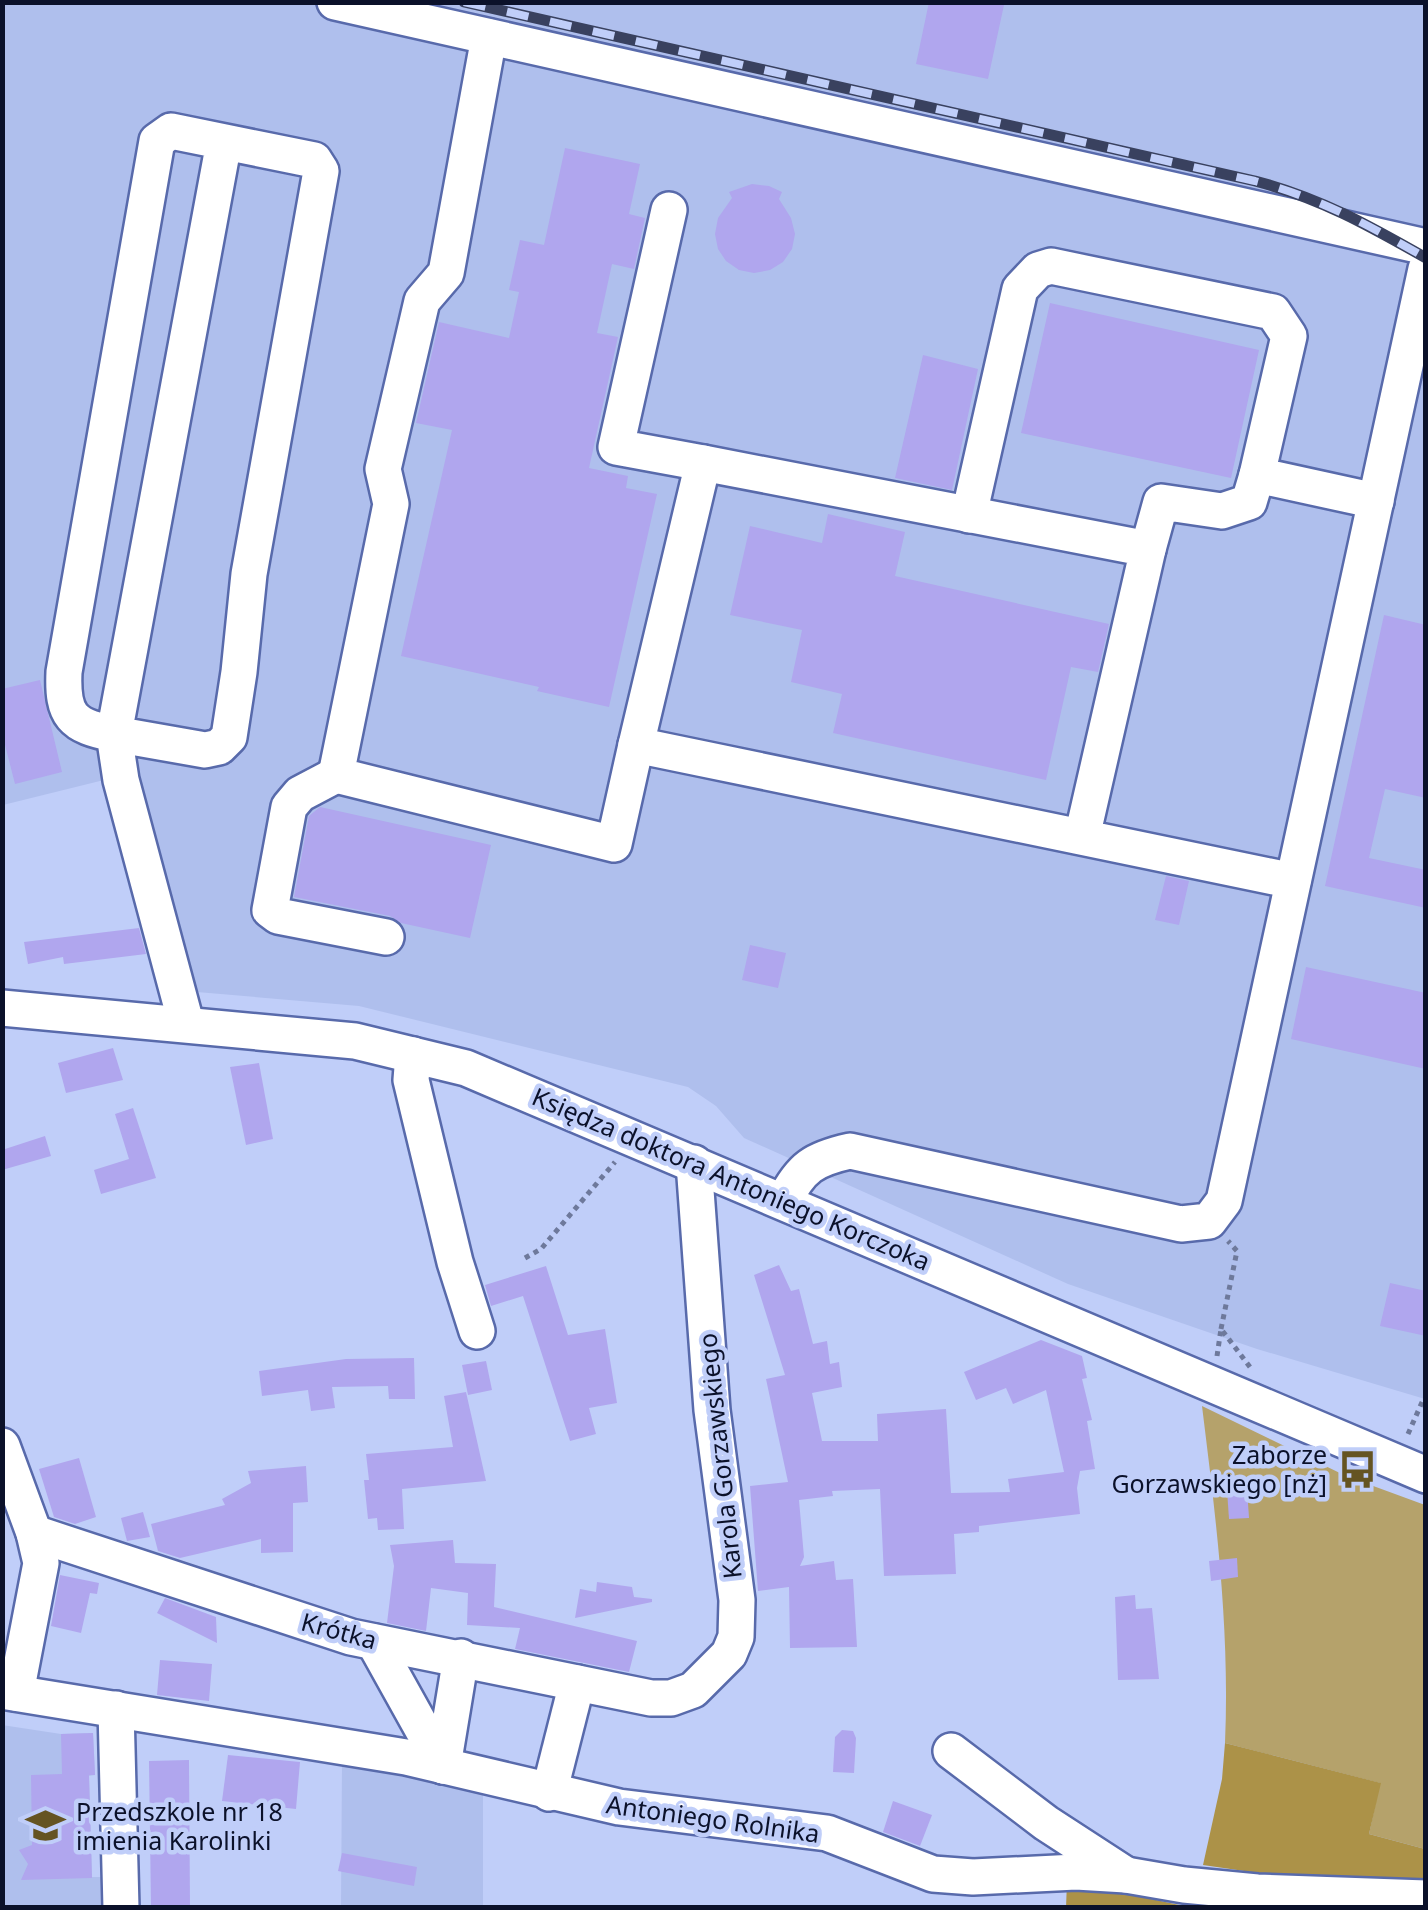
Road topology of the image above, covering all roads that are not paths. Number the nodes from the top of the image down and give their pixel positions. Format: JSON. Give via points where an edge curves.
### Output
{"nodes":[{"id":1,"x":336,"y":2,"type":"edge"},
{"id":2,"x":489,"y":37,"type":"junction"},
{"id":3,"x":224,"y":142,"type":"junction"},
{"id":4,"x":669,"y":210,"type":"dead end"},
{"id":5,"x":1426,"y":247,"type":"edge"},
{"id":6,"x":1426,"y":269,"type":"edge"},
{"id":7,"x":702,"y":463,"type":"junction"},
{"id":8,"x":1257,"y":475,"type":"junction"},
{"id":9,"x":1376,"y":501,"type":"junction"},
{"id":10,"x":969,"y":515,"type":"junction"},
{"id":11,"x":1148,"y":550,"type":"junction"},
{"id":12,"x":114,"y":734,"type":"junction"},
{"id":13,"x":636,"y":745,"type":"junction"},
{"id":14,"x":336,"y":776,"type":"junction"},
{"id":15,"x":1082,"y":838,"type":"junction"},
{"id":16,"x":1293,"y":881,"type":"junction"},
{"id":17,"x":386,"y":938,"type":"dead end"},
{"id":18,"x":2,"y":1008,"type":"edge"},
{"id":19,"x":186,"y":1023,"type":"junction"},
{"id":20,"x":413,"y":1055,"type":"junction"},
{"id":21,"x":694,"y":1163,"type":"junction"},
{"id":22,"x":784,"y":1201,"type":"junction"},
{"id":23,"x":477,"y":1330,"type":"dead end"},
{"id":24,"x":2,"y":1446,"type":"edge"},
{"id":25,"x":1413,"y":1462,"type":"edge"},
{"id":26,"x":34,"y":1533,"type":"junction"},
{"id":27,"x":374,"y":1642,"type":"junction"},
{"id":28,"x":461,"y":1658,"type":"junction"},
{"id":29,"x":577,"y":1682,"type":"junction"},
{"id":30,"x":9,"y":1692,"type":"edge"},
{"id":31,"x":652,"y":1698,"type":"joint"},
{"id":32,"x":116,"y":1709,"type":"junction"},
{"id":33,"x":951,"y":1751,"type":"dead end"},
{"id":34,"x":443,"y":1766,"type":"junction"},
{"id":35,"x":550,"y":1793,"type":"junction"},
{"id":36,"x":1126,"y":1875,"type":"junction"},
{"id":37,"x":1426,"y":1898,"type":"edge"},
{"id":38,"x":121,"y":1908,"type":"edge"}],
"edges":[{"from":1,"to":2,"type":"street"},
{"from":2,"to":5,"type":"street"},
{"from":2,"to":14,"type":"street","via":[[446,274],[422,301],[383,469],[391,504]]},
{"from":3,"to":12,"type":"street"},
{"from":3,"to":12,"type":"street","via":[[170,131],[157,141],[64,672],[72,718]]},
{"from":3,"to":12,"type":"street","via":[[314,160],[320,171],[249,574],[229,736],[205,750]]},
{"from":4,"to":7,"type":"street","via":[[616,446]]},
{"from":6,"to":9,"type":"street"},
{"from":7,"to":10,"type":"street"},
{"from":7,"to":13,"type":"street"},
{"from":8,"to":9,"type":"street"},
{"from":8,"to":10,"type":"street","via":[[1289,336],[1272,312],[1051,266],[1020,289]]},
{"from":8,"to":11,"type":"street","via":[[1249,502],[1222,511],[1160,502]]},
{"from":9,"to":16,"type":"street"},
{"from":10,"to":11,"type":"street"},
{"from":11,"to":15,"type":"street"},
{"from":12,"to":19,"type":"street"},
{"from":13,"to":14,"type":"street","via":[[614,844]]},
{"from":13,"to":15,"type":"street"},
{"from":14,"to":17,"type":"street","via":[[300,794],[290,807],[270,910]]},
{"from":15,"to":16,"type":"street"},
{"from":16,"to":22,"type":"street","via":[[1224,1201],[1208,1220],[1181,1224],[850,1151],[821,1158],[797,1176]]},
{"from":18,"to":19,"type":"street","name":"Księdza doktora Antoniego Korczoka"},
{"from":19,"to":20,"type":"street","name":"Księdza doktora Antoniego Korczoka","via":[[355,1041]]},
{"from":20,"to":21,"type":"street","name":"Księdza doktora Antoniego Korczoka","via":[[466,1068]]},
{"from":20,"to":23,"type":"street","via":[[411,1080]]},
{"from":21,"to":22,"type":"street","name":"Księdza doktora Antoniego Korczoka"},
{"from":21,"to":31,"type":"street","name":"Karola Gorzawskiego","via":[[736,1638],[693,1690]]},
{"from":22,"to":25,"type":"street","name":"Księdza doktora Antoniego Korczoka"},
{"from":24,"to":26,"type":"street"},
{"from":26,"to":27,"type":"street","name":"Krótka"},
{"from":26,"to":30,"type":"street","via":[[38,1586]]},
{"from":27,"to":28,"type":"street","name":"Krótka"},
{"from":27,"to":34,"type":"street"},
{"from":28,"to":29,"type":"street","name":"Krótka"},
{"from":28,"to":34,"type":"street"},
{"from":29,"to":31,"type":"street","name":"Krótka"},
{"from":29,"to":35,"type":"street"},
{"from":30,"to":32,"type":"street","name":"Antoniego Rolnika"},
{"from":32,"to":34,"type":"street","name":"Antoniego Rolnika"},
{"from":32,"to":38,"type":"street"},
{"from":33,"to":36,"type":"street"},
{"from":34,"to":35,"type":"street","name":"Antoniego Rolnika"},
{"from":35,"to":36,"type":"street","name":"Antoniego Rolnika","via":[[827,1834],[933,1874]]},
{"from":36,"to":37,"type":"street","name":"Antoniego Rolnika","via":[[1257,1892]]}]}
